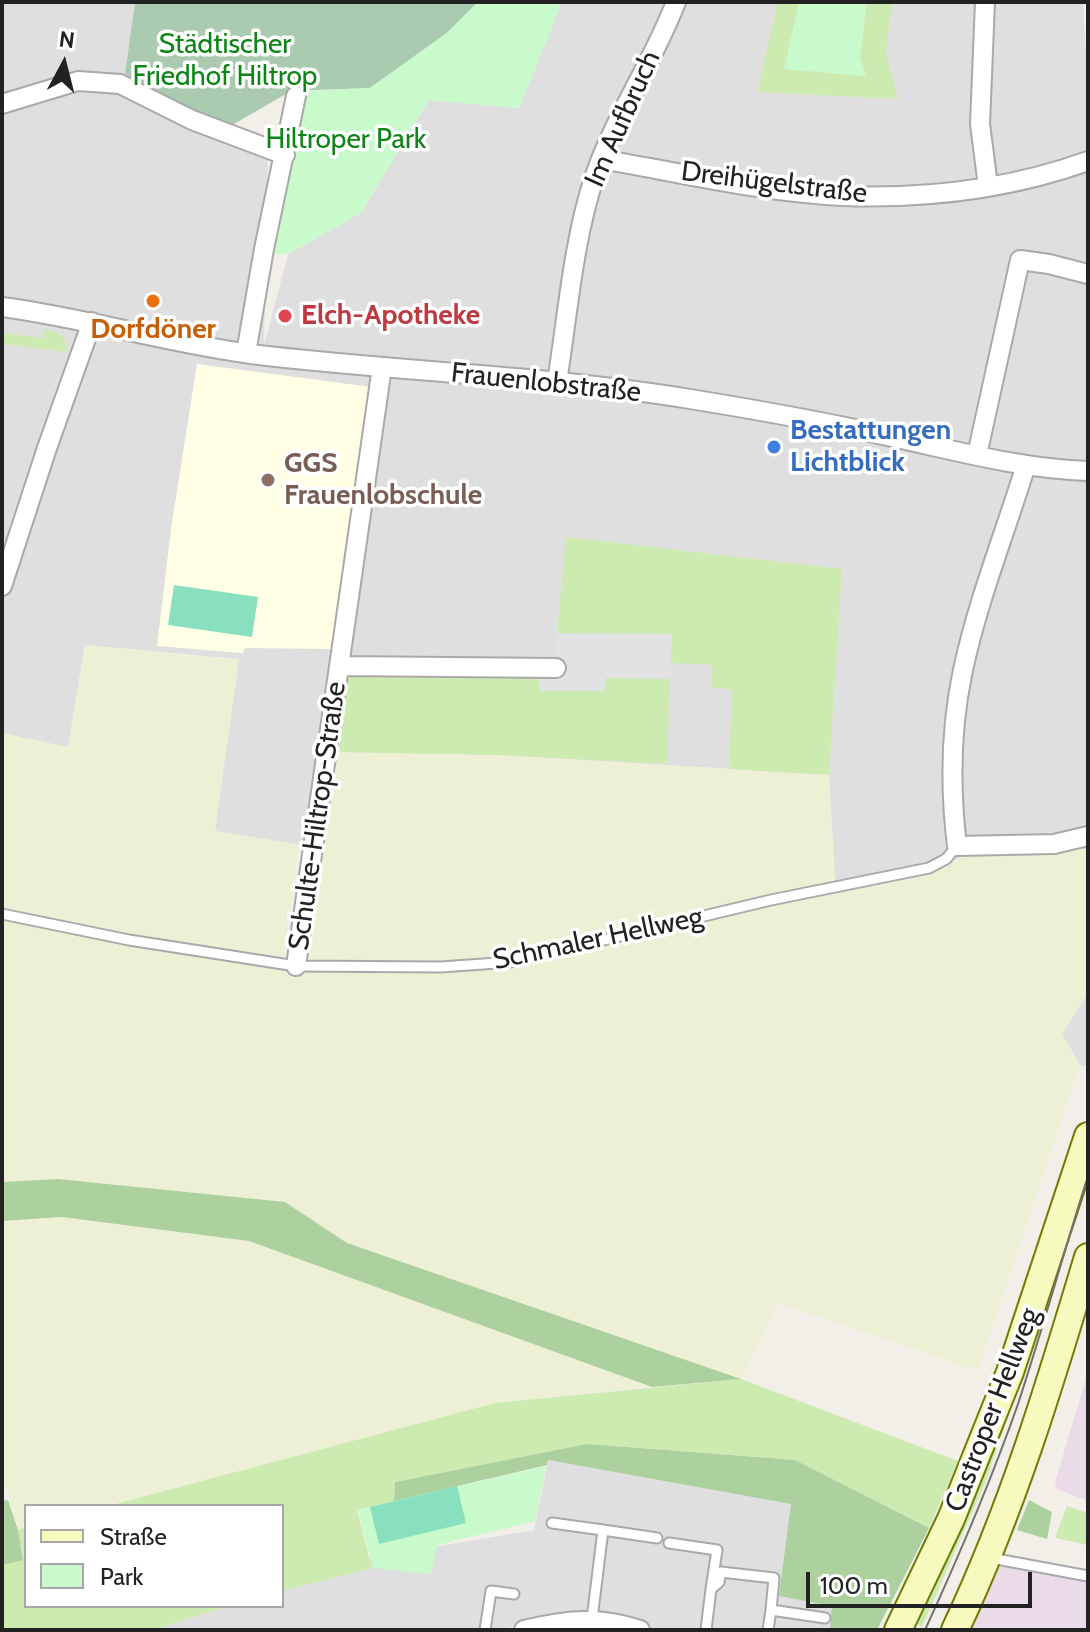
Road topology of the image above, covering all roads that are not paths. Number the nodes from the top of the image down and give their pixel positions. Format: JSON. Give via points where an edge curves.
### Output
{"nodes":[{"id":1,"x":676,"y":2,"type":"edge"},
{"id":2,"x":985,"y":2,"type":"edge"},
{"id":3,"x":296,"y":96,"type":"dead end"},
{"id":4,"x":2,"y":104,"type":"edge"},
{"id":5,"x":285,"y":155,"type":"junction"},
{"id":6,"x":601,"y":159,"type":"junction"},
{"id":7,"x":1088,"y":161,"type":"edge"},
{"id":8,"x":988,"y":186,"type":"junction"},
{"id":9,"x":1088,"y":274,"type":"edge"},
{"id":10,"x":2,"y":307,"type":"edge"},
{"id":11,"x":92,"y":322,"type":"junction"},
{"id":12,"x":246,"y":353,"type":"junction"},
{"id":13,"x":382,"y":367,"type":"junction"},
{"id":14,"x":557,"y":382,"type":"junction"},
{"id":15,"x":977,"y":455,"type":"junction"},
{"id":16,"x":1026,"y":465,"type":"junction"},
{"id":17,"x":1088,"y":471,"type":"edge"},
{"id":18,"x":2,"y":586,"type":"edge"},
{"id":19,"x":340,"y":666,"type":"junction"},
{"id":20,"x":556,"y":668,"type":"dead end"},
{"id":21,"x":1088,"y":836,"type":"edge"},
{"id":22,"x":957,"y":846,"type":"junction"},
{"id":23,"x":2,"y":914,"type":"edge"},
{"id":24,"x":296,"y":966,"type":"junction"},
{"id":25,"x":1088,"y":1136,"type":"edge"},
{"id":26,"x":1080,"y":1186,"type":"edge"},
{"id":27,"x":1088,"y":1257,"type":"edge"},
{"id":28,"x":552,"y":1523,"type":"dead end"},
{"id":29,"x":603,"y":1530,"type":"junction"},
{"id":30,"x":657,"y":1538,"type":"dead end"},
{"id":31,"x":669,"y":1543,"type":"dead end"},
{"id":32,"x":987,"y":1557,"type":"junction"},
{"id":33,"x":1088,"y":1576,"type":"edge"},
{"id":34,"x":711,"y":1589,"type":"junction"},
{"id":35,"x":514,"y":1594,"type":"dead end"},
{"id":36,"x":771,"y":1610,"type":"junction"},
{"id":37,"x":825,"y":1618,"type":"dead end"},
{"id":38,"x":592,"y":1619,"type":"junction"},
{"id":39,"x":485,"y":1630,"type":"edge"},
{"id":40,"x":524,"y":1630,"type":"edge"},
{"id":41,"x":640,"y":1630,"type":"edge"},
{"id":42,"x":706,"y":1630,"type":"edge"},
{"id":43,"x":768,"y":1630,"type":"edge"},
{"id":44,"x":898,"y":1630,"type":"edge"},
{"id":45,"x":955,"y":1630,"type":"edge"}],
"edges":[{"from":1,"to":6,"type":"street","name":"Im Aufbruch"},
{"from":2,"to":8,"type":"street","via":[[980,124]]},
{"from":3,"to":5,"type":"street"},
{"from":4,"to":5,"type":"street","via":[[78,81],[120,84],[192,120]]},
{"from":5,"to":12,"type":"street"},
{"from":6,"to":8,"type":"street","name":"Dreihügelstraße","via":[[841,196]]},
{"from":6,"to":14,"type":"street","name":"Im Aufbruch","via":[[583,219]]},
{"from":7,"to":8,"type":"street","name":"Dreihügelstraße"},
{"from":9,"to":15,"type":"street","via":[[1020,260]]},
{"from":10,"to":11,"type":"street","name":"Frauenlobstraße"},
{"from":11,"to":12,"type":"street","name":"Frauenlobstraße"},
{"from":11,"to":18,"type":"street"},
{"from":12,"to":13,"type":"street","name":"Frauenlobstraße"},
{"from":13,"to":14,"type":"street","name":"Frauenlobstraße"},
{"from":13,"to":19,"type":"street","name":"Schulte-Hiltrop-Straße"},
{"from":14,"to":15,"type":"street","name":"Frauenlobstraße","via":[[768,412]]},
{"from":15,"to":16,"type":"street","name":"Frauenlobstraße"},
{"from":16,"to":17,"type":"street","name":"Frauenlobstraße"},
{"from":16,"to":22,"type":"street","via":[[963,672],[954,745]]},
{"from":19,"to":20,"type":"street","name":"Schulte-Hiltrop-Straße"},
{"from":19,"to":24,"type":"street","name":"Schulte-Hiltrop-Straße"},
{"from":21,"to":22,"type":"street","via":[[1054,844]]},
{"from":22,"to":24,"type":"lane","name":"Schmaler Hellweg","via":[[929,868],[511,962]]},
{"from":23,"to":24,"type":"lane","name":"Schmaler Hellweg"},
{"from":25,"to":26,"type":"main road","name":"Castroper Hellweg"},
{"from":26,"to":44,"type":"main road","name":"Castroper Hellweg","via":[[951,1519]]},
{"from":27,"to":32,"type":"main road","name":"Castroper Hellweg","via":[[1034,1435]]},
{"from":28,"to":29,"type":"lane"},
{"from":29,"to":30,"type":"lane"},
{"from":29,"to":38,"type":"lane"},
{"from":31,"to":34,"type":"lane","via":[[717,1550]]},
{"from":32,"to":33,"type":"lane"},
{"from":32,"to":45,"type":"main road","name":"Castroper Hellweg"},
{"from":34,"to":36,"type":"lane","via":[[721,1572],[774,1578]]},
{"from":34,"to":42,"type":"lane"},
{"from":35,"to":39,"type":"lane","via":[[491,1591]]},
{"from":36,"to":37,"type":"lane"},
{"from":36,"to":43,"type":"lane"},
{"from":38,"to":40,"type":"street"},
{"from":38,"to":41,"type":"street"}]}
